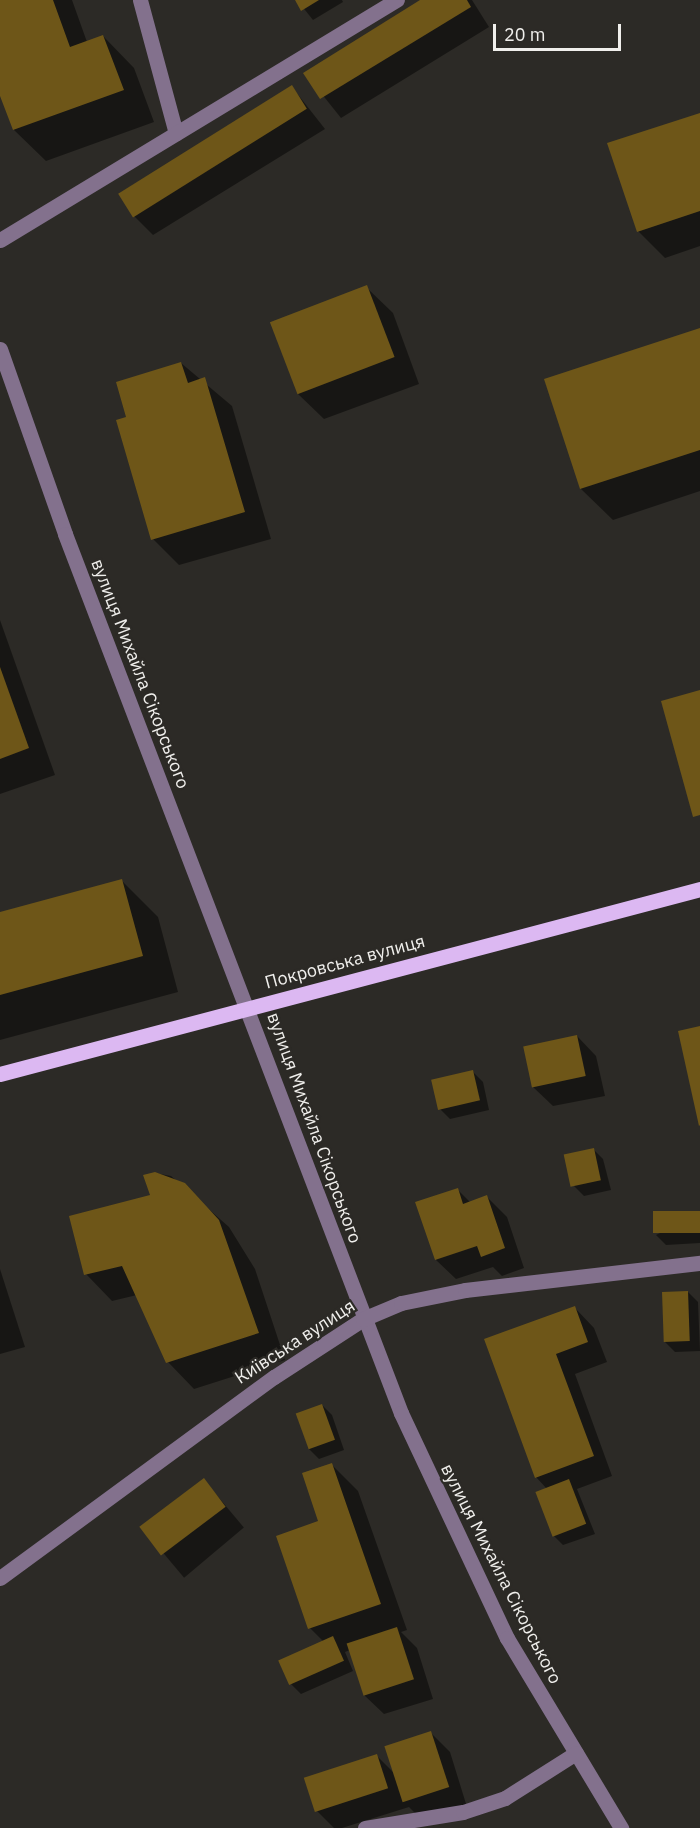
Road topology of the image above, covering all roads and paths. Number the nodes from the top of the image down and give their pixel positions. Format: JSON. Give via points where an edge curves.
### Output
{"nodes":[{"id":1,"x":140,"y":0,"type":"edge"},
{"id":2,"x":397,"y":0,"type":"edge"},
{"id":3,"x":176,"y":133,"type":"junction"},
{"id":4,"x":0,"y":240,"type":"edge"},
{"id":5,"x":0,"y":349,"type":"edge"},
{"id":6,"x":700,"y":889,"type":"edge"},
{"id":7,"x":249,"y":1008,"type":"junction"},
{"id":8,"x":0,"y":1074,"type":"edge"},
{"id":9,"x":700,"y":1263,"type":"edge"},
{"id":10,"x":363,"y":1319,"type":"junction"},
{"id":11,"x":0,"y":1578,"type":"edge"},
{"id":12,"x":576,"y":1753,"type":"junction"},
{"id":13,"x":366,"y":1828,"type":"edge"},
{"id":14,"x":621,"y":1828,"type":"edge"}],
"edges":[{"from":1,"to":3,"type":"street"},
{"from":2,"to":3,"type":"street"},
{"from":3,"to":4,"type":"street"},
{"from":5,"to":7,"type":"street","name":"вулиця Михайла Сікорського","via":[[65,534]]},
{"from":6,"to":7,"type":"main road","name":"Покровська вулиця"},
{"from":7,"to":8,"type":"main road","name":"Покровська вулиця"},
{"from":7,"to":10,"type":"street","name":"вулиця Михайла Сікорського"},
{"from":9,"to":10,"type":"street","name":"Київська вулиця","via":[[486,1286],[401,1303]]},
{"from":10,"to":11,"type":"street","name":"Київська вулиця","via":[[274,1377]]},
{"from":10,"to":12,"type":"street","name":"вулиця Михайла Сікорського","via":[[454,1531],[507,1638]]},
{"from":12,"to":13,"type":"street","via":[[505,1798],[463,1812]]},
{"from":12,"to":14,"type":"street","name":"вулиця Михайла Сікорського"}]}
